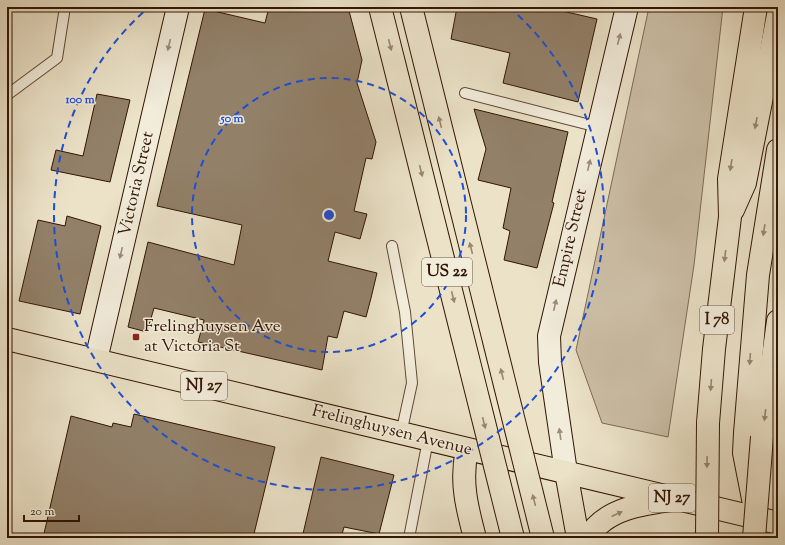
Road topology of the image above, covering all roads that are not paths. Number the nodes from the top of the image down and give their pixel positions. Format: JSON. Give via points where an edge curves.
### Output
{"nodes":[{"id":1,"x":65,"y":7,"type":"edge"},
{"id":2,"x":178,"y":7,"type":"edge"},
{"id":3,"x":380,"y":7,"type":"edge"},
{"id":4,"x":411,"y":7,"type":"edge"},
{"id":5,"x":627,"y":7,"type":"edge"},
{"id":6,"x":756,"y":7,"type":"edge"},
{"id":7,"x":778,"y":15,"type":"edge"},
{"id":8,"x":754,"y":85,"type":"junction"},
{"id":9,"x":465,"y":93,"type":"dead end"},
{"id":10,"x":7,"y":94,"type":"edge"},
{"id":11,"x":598,"y":127,"type":"junction"},
{"id":12,"x":778,"y":150,"type":"edge"},
{"id":13,"x":392,"y":246,"type":"dead end"},
{"id":14,"x":778,"y":320,"type":"edge"},
{"id":15,"x":7,"y":339,"type":"edge"},
{"id":16,"x":96,"y":360,"type":"junction"},
{"id":17,"x":401,"y":434,"type":"junction"},
{"id":18,"x":754,"y":435,"type":"junction"},
{"id":19,"x":428,"y":440,"type":"junction"},
{"id":20,"x":467,"y":450,"type":"junction"},
{"id":21,"x":566,"y":472,"type":"junction"},
{"id":22,"x":679,"y":499,"type":"junction"},
{"id":23,"x":778,"y":523,"type":"edge"},
{"id":24,"x":409,"y":538,"type":"edge"},
{"id":25,"x":475,"y":538,"type":"edge"},
{"id":26,"x":513,"y":538,"type":"edge"},
{"id":27,"x":543,"y":538,"type":"edge"},
{"id":28,"x":578,"y":538,"type":"edge"},
{"id":29,"x":588,"y":538,"type":"edge"},
{"id":30,"x":707,"y":538,"type":"edge"},
{"id":31,"x":754,"y":538,"type":"edge"}],
"edges":[{"from":1,"to":10,"type":"lane","via":[[57,58]]},
{"from":2,"to":16,"type":"street","name":"Victoria Street","one_way":true},
{"from":3,"to":26,"type":"main road","number":"US 22","one_way":true,"bridge":true},
{"from":27,"to":4,"type":"main road","number":"US 22","one_way":true,"bridge":true},
{"from":11,"to":5,"type":"street","name":"Empire Street","one_way":true},
{"from":6,"to":8,"type":"main road"},
{"from":7,"to":8,"type":"main road"},
{"from":8,"to":30,"type":"main road","number":"I 78","one_way":true,"bridge":true,"via":[[745,183],[730,217],[714,349],[708,423]]},
{"from":9,"to":11,"type":"lane"},
{"from":21,"to":11,"type":"street","name":"Empire Street","one_way":true,"via":[[550,362],[549,336]]},
{"from":12,"to":18,"type":"main road","one_way":true,"via":[[758,275]]},
{"from":13,"to":17,"type":"lane","via":[[405,312],[412,383]]},
{"from":14,"to":18,"type":"main road","one_way":true},
{"from":15,"to":16,"type":"main road","name":"Frelinghuysen Avenue","number":"NJ 27"},
{"from":16,"to":17,"type":"main road","name":"Frelinghuysen Avenue","number":"NJ 27"},
{"from":17,"to":19,"type":"main road","name":"Frelinghuysen Avenue","number":"NJ 27"},
{"from":18,"to":31,"type":"main road","bridge":true},
{"from":19,"to":20,"type":"main road","name":"Frelinghuysen Avenue","number":"NJ 27"},
{"from":19,"to":24,"type":"lane"},
{"from":20,"to":21,"type":"main road","name":"Frelinghuysen Avenue","number":"NJ 27"},
{"from":20,"to":25,"type":"main road","via":[[463,470],[464,491]]},
{"from":21,"to":22,"type":"main road","name":"Frelinghuysen Avenue","number":"NJ 27"},
{"from":21,"to":28,"type":"main road"},
{"from":22,"to":23,"type":"main road","name":"Frelinghuysen Avenue","number":"NJ 27"},
{"from":29,"to":22,"type":"main road","one_way":true,"via":[[596,526],[618,513],[648,504]]}]}
